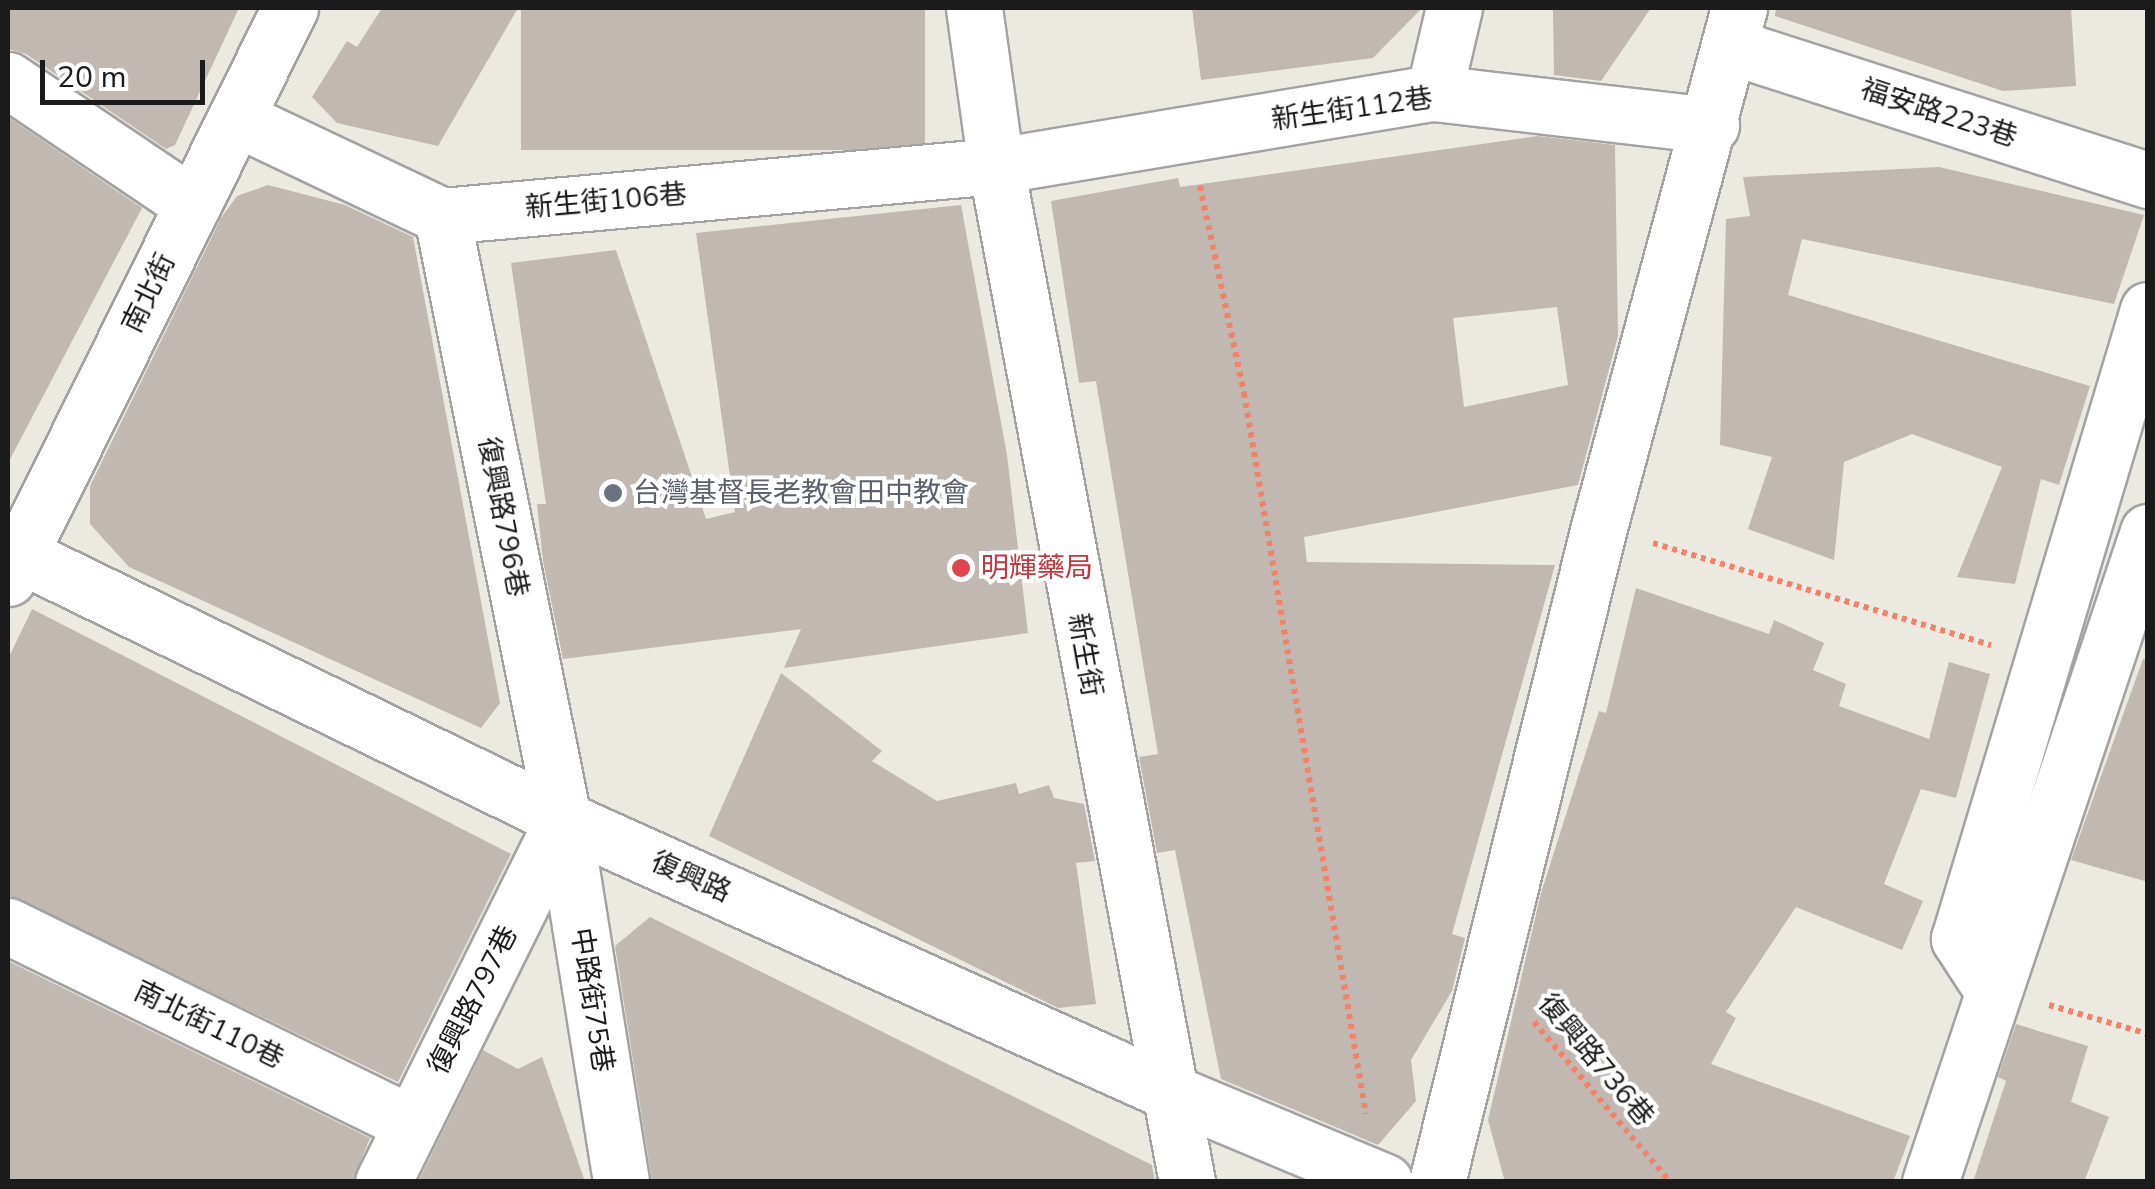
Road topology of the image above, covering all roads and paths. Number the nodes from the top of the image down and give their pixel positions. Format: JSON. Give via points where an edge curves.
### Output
{"nodes":[{"id":1,"x":290,"y":8,"type":"edge"},
{"id":2,"x":974,"y":8,"type":"edge"},
{"id":3,"x":1454,"y":8,"type":"edge"},
{"id":4,"x":1734,"y":27,"type":"edge"},
{"id":5,"x":8,"y":80,"type":"edge"},
{"id":6,"x":1434,"y":94,"type":"junction"},
{"id":7,"x":238,"y":118,"type":"junction"},
{"id":8,"x":1711,"y":125,"type":"junction"},
{"id":9,"x":1188,"y":134,"type":"junction"},
{"id":10,"x":996,"y":166,"type":"junction"},
{"id":11,"x":2148,"y":180,"type":"edge"},
{"id":12,"x":192,"y":205,"type":"junction"},
{"id":13,"x":442,"y":216,"type":"junction"},
{"id":14,"x":2148,"y":310,"type":"edge"},
{"id":15,"x":1600,"y":527,"type":"junction"},
{"id":16,"x":2148,"y":532,"type":"edge"},
{"id":17,"x":11,"y":560,"type":"edge"},
{"id":18,"x":2044,"y":660,"type":"junction"},
{"id":19,"x":563,"y":819,"type":"junction"},
{"id":20,"x":8,"y":926,"type":"edge"},
{"id":21,"x":1488,"y":968,"type":"junction"},
{"id":22,"x":1990,"y":988,"type":"junction"},
{"id":23,"x":2148,"y":1034,"type":"edge"},
{"id":24,"x":1165,"y":1090,"type":"junction"},
{"id":25,"x":411,"y":1123,"type":"junction"},
{"id":26,"x":1377,"y":1157,"type":"edge"},
{"id":27,"x":382,"y":1182,"type":"edge"},
{"id":28,"x":621,"y":1182,"type":"edge"},
{"id":29,"x":1187,"y":1182,"type":"edge"},
{"id":30,"x":1437,"y":1182,"type":"edge"},
{"id":31,"x":1670,"y":1182,"type":"edge"},
{"id":32,"x":1930,"y":1182,"type":"edge"}],
"edges":[{"from":1,"to":7,"type":"street","name":"南北街"},
{"from":2,"to":10,"type":"street","name":"新生街"},
{"from":3,"to":6,"type":"street"},
{"from":4,"to":8,"type":"street"},
{"from":4,"to":11,"type":"street","name":"福安路223巷"},
{"from":5,"to":12,"type":"street"},
{"from":6,"to":8,"type":"street","name":"新生街112巷"},
{"from":6,"to":9,"type":"street","name":"新生街112巷"},
{"from":7,"to":12,"type":"street","name":"南北街"},
{"from":7,"to":13,"type":"street"},
{"from":8,"to":15,"type":"street"},
{"from":9,"to":10,"type":"street","name":"新生街112巷"},
{"from":9,"to":26,"type":"path","via":[[1244,394]]},
{"from":10,"to":13,"type":"street","name":"新生街106巷"},
{"from":10,"to":24,"type":"street","name":"新生街"},
{"from":12,"to":17,"type":"street","name":"南北街"},
{"from":13,"to":19,"type":"street","name":"復興路796巷"},
{"from":14,"to":18,"type":"street"},
{"from":15,"to":18,"type":"path"},
{"from":15,"to":21,"type":"street"},
{"from":16,"to":22,"type":"street","via":[[2003,968]]},
{"from":17,"to":19,"type":"street","name":"復興路"},
{"from":18,"to":22,"type":"street","via":[[1959,938]]},
{"from":19,"to":24,"type":"street","name":"復興路"},
{"from":19,"to":25,"type":"street","name":"復興路797巷"},
{"from":19,"to":28,"type":"street","name":"中路街75巷"},
{"from":20,"to":25,"type":"street","name":"南北街110巷"},
{"from":21,"to":30,"type":"street"},
{"from":21,"to":31,"type":"path","name":"復興路736巷"},
{"from":22,"to":23,"type":"path"},
{"from":22,"to":32,"type":"street"},
{"from":24,"to":26,"type":"street","name":"復興路"},
{"from":24,"to":29,"type":"street","name":"新生街"},
{"from":25,"to":27,"type":"street","name":"復興路797巷"}]}
